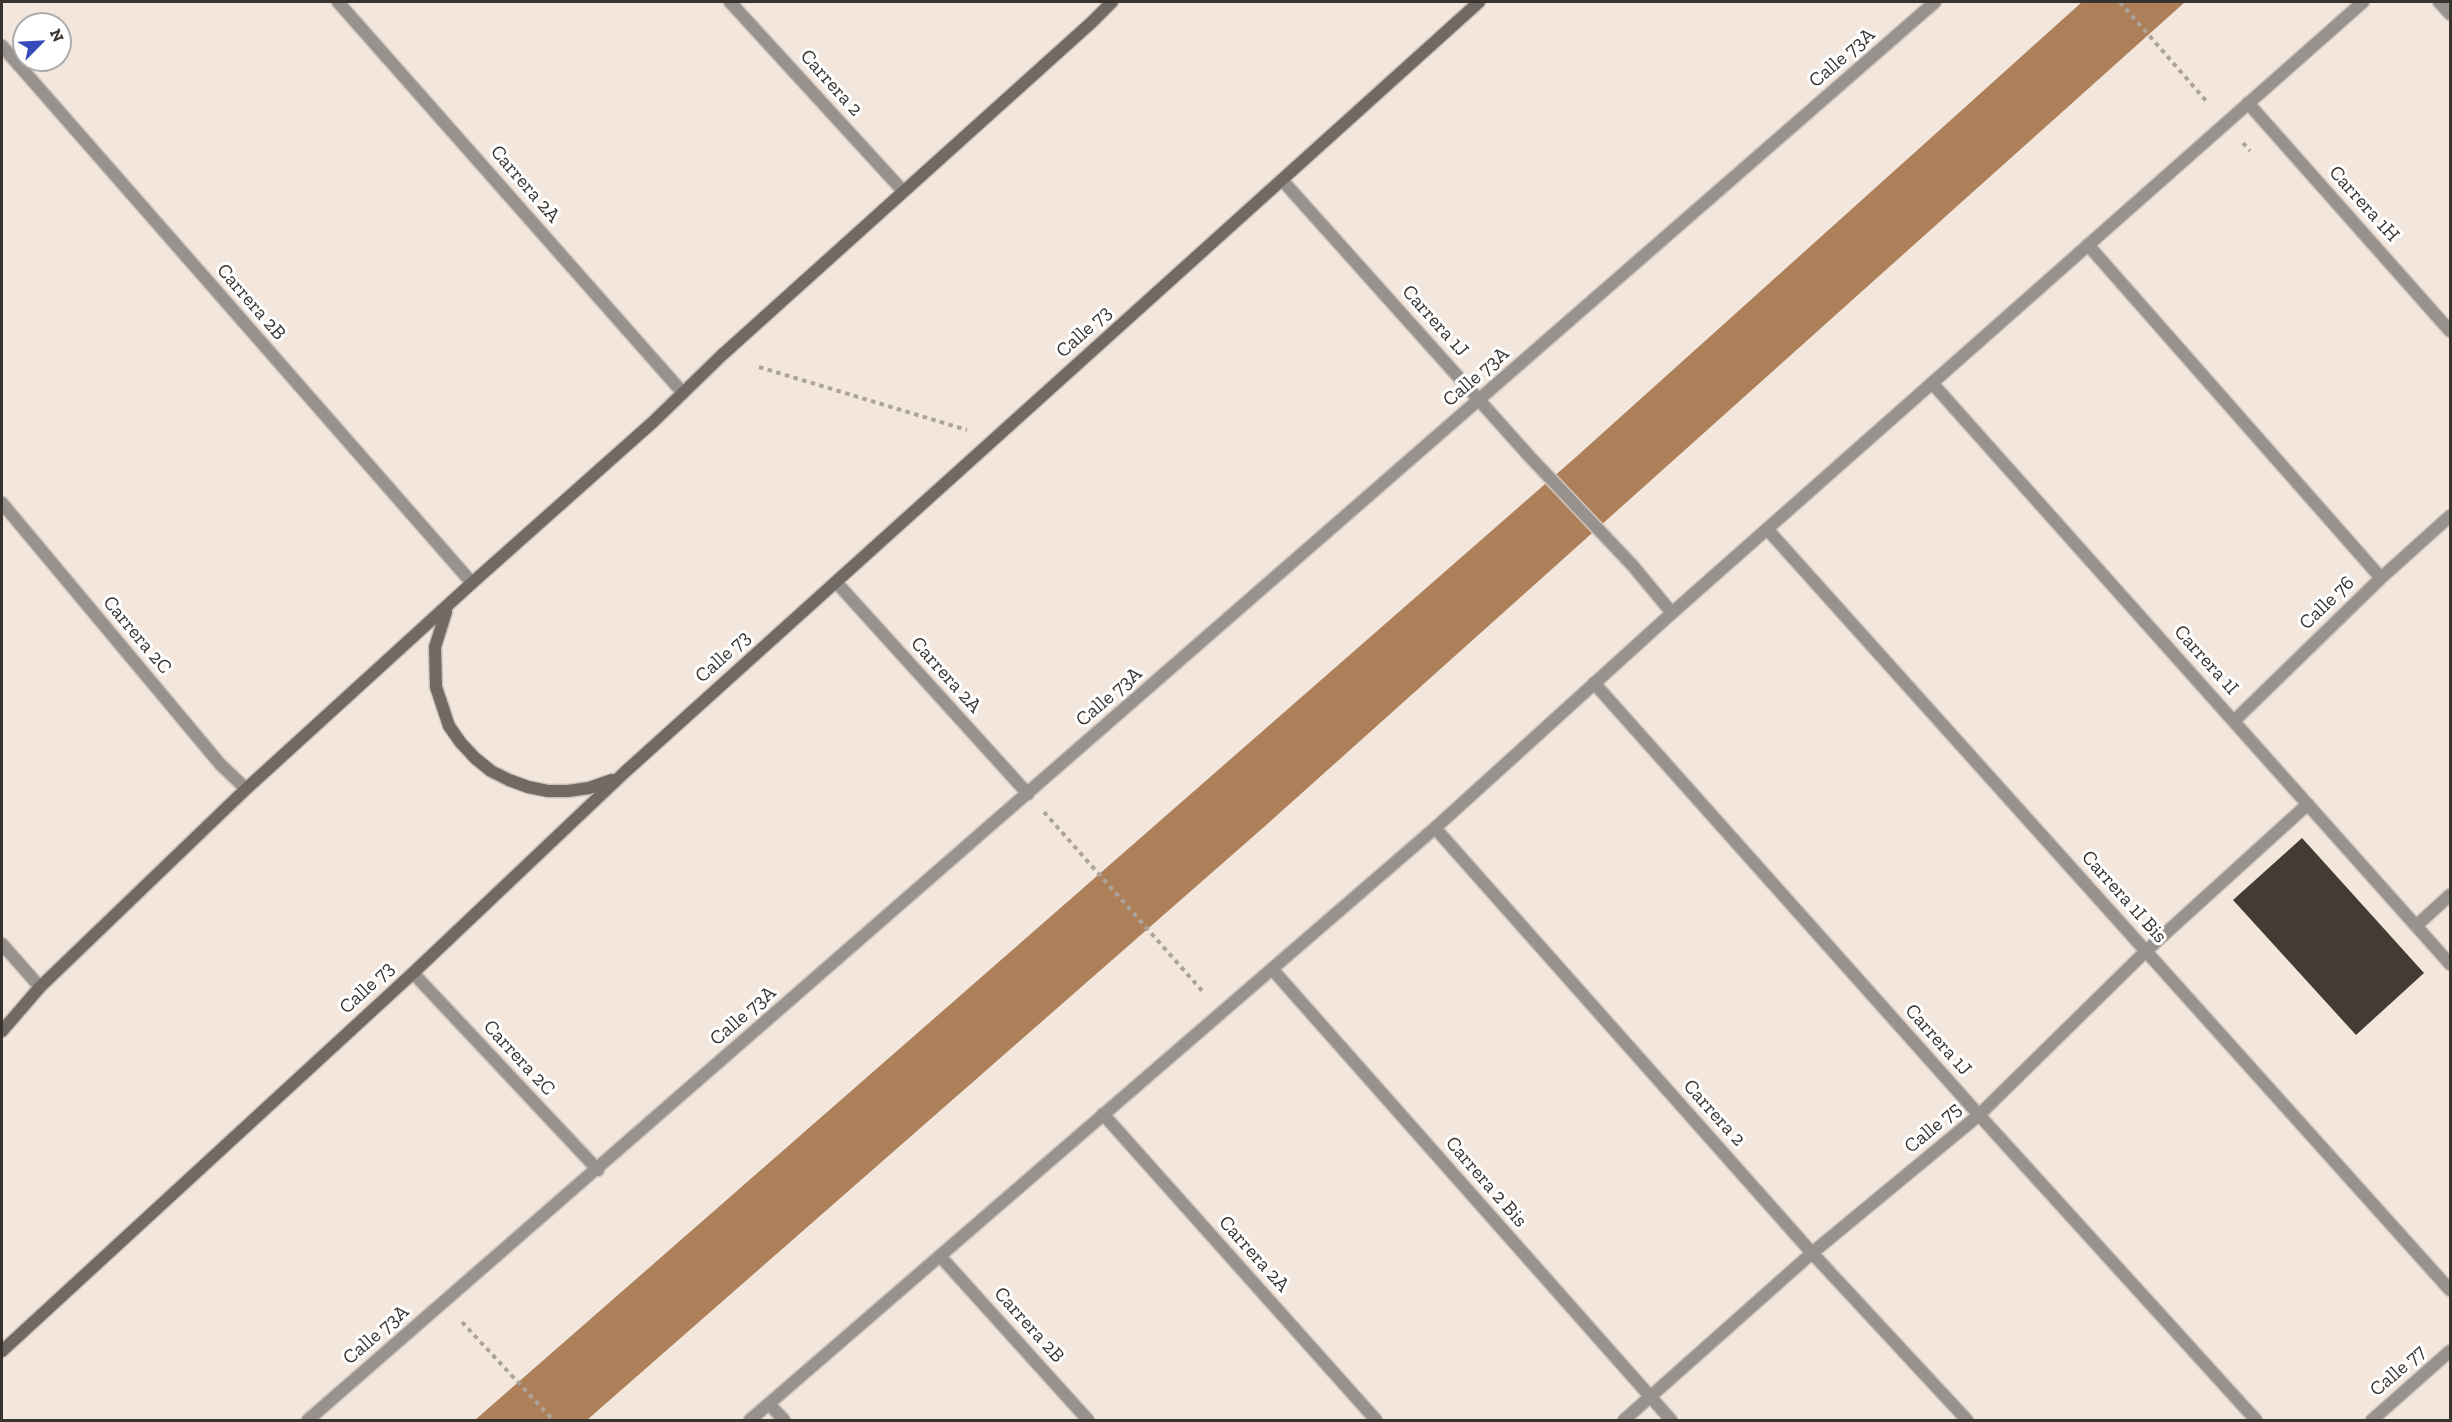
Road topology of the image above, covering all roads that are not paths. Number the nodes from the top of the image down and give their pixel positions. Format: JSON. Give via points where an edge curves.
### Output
{"nodes":[{"id":1,"x":338,"y":2,"type":"edge"},
{"id":2,"x":730,"y":2,"type":"edge"},
{"id":3,"x":1112,"y":2,"type":"edge"},
{"id":4,"x":1479,"y":2,"type":"edge"},
{"id":5,"x":1935,"y":2,"type":"edge"},
{"id":6,"x":2363,"y":2,"type":"edge"},
{"id":7,"x":2439,"y":2,"type":"edge"},
{"id":8,"x":2451,"y":14,"type":"edge"},
{"id":9,"x":2,"y":46,"type":"edge"},
{"id":10,"x":2248,"y":103,"type":"junction"},
{"id":11,"x":1282,"y":180,"type":"junction"},
{"id":12,"x":903,"y":191,"type":"junction"},
{"id":13,"x":2088,"y":245,"type":"junction"},
{"id":14,"x":2451,"y":331,"type":"edge"},
{"id":15,"x":1932,"y":383,"type":"junction"},
{"id":16,"x":683,"y":393,"type":"junction"},
{"id":17,"x":1479,"y":400,"type":"junction"},
{"id":18,"x":2,"y":503,"type":"edge"},
{"id":19,"x":2451,"y":516,"type":"edge"},
{"id":20,"x":1767,"y":529,"type":"junction"},
{"id":21,"x":2381,"y":578,"type":"junction"},
{"id":22,"x":836,"y":582,"type":"junction"},
{"id":23,"x":472,"y":583,"type":"junction"},
{"id":24,"x":447,"y":608,"type":"junction"},
{"id":25,"x":1672,"y":613,"type":"junction"},
{"id":26,"x":1594,"y":682,"type":"junction"},
{"id":27,"x":2234,"y":721,"type":"junction"},
{"id":28,"x":625,"y":772,"type":"junction"},
{"id":29,"x":246,"y":789,"type":"junction"},
{"id":30,"x":1028,"y":794,"type":"junction"},
{"id":31,"x":2308,"y":804,"type":"junction"},
{"id":32,"x":1435,"y":828,"type":"junction"},
{"id":33,"x":2451,"y":895,"type":"edge"},
{"id":34,"x":2416,"y":926,"type":"junction"},
{"id":35,"x":2,"y":944,"type":"edge"},
{"id":36,"x":2146,"y":951,"type":"junction"},
{"id":37,"x":2451,"y":964,"type":"edge"},
{"id":38,"x":1272,"y":969,"type":"junction"},
{"id":39,"x":413,"y":973,"type":"junction"},
{"id":40,"x":40,"y":987,"type":"junction"},
{"id":41,"x":2,"y":1031,"type":"edge"},
{"id":42,"x":1103,"y":1114,"type":"junction"},
{"id":43,"x":1979,"y":1115,"type":"junction"},
{"id":44,"x":598,"y":1170,"type":"junction"},
{"id":45,"x":1812,"y":1253,"type":"junction"},
{"id":46,"x":940,"y":1256,"type":"junction"},
{"id":47,"x":2451,"y":1290,"type":"edge"},
{"id":48,"x":2,"y":1351,"type":"edge"},
{"id":49,"x":2451,"y":1352,"type":"edge"},
{"id":50,"x":1649,"y":1396,"type":"junction"},
{"id":51,"x":769,"y":1404,"type":"junction"},
{"id":52,"x":308,"y":1420,"type":"edge"},
{"id":53,"x":750,"y":1420,"type":"edge"},
{"id":54,"x":784,"y":1420,"type":"edge"},
{"id":55,"x":1088,"y":1420,"type":"edge"},
{"id":56,"x":1376,"y":1420,"type":"edge"},
{"id":57,"x":1624,"y":1420,"type":"edge"},
{"id":58,"x":1671,"y":1420,"type":"edge"},
{"id":59,"x":1967,"y":1420,"type":"edge"},
{"id":60,"x":2256,"y":1420,"type":"edge"},
{"id":61,"x":2372,"y":1420,"type":"edge"}],
"edges":[{"from":1,"to":16,"type":"street","name":"Carrera 2A"},
{"from":2,"to":12,"type":"street","name":"Carrera 2"},
{"from":3,"to":12,"type":"main road"},
{"from":4,"to":11,"type":"main road","name":"Calle 73"},
{"from":5,"to":17,"type":"street","name":"Calle 73A"},
{"from":6,"to":10,"type":"street"},
{"from":7,"to":8,"type":"street"},
{"from":9,"to":23,"type":"street","name":"Carrera 2B"},
{"from":10,"to":13,"type":"street"},
{"from":10,"to":14,"type":"street","name":"Carrera 1H"},
{"from":11,"to":17,"type":"street","name":"Carrera 1J"},
{"from":11,"to":22,"type":"main road","name":"Calle 73"},
{"from":12,"to":16,"type":"main road"},
{"from":13,"to":15,"type":"street"},
{"from":13,"to":21,"type":"street"},
{"from":15,"to":20,"type":"street"},
{"from":15,"to":27,"type":"street","name":"Carrera 1I"},
{"from":16,"to":23,"type":"main road"},
{"from":17,"to":25,"type":"street","name":"Carrera 1J"},
{"from":17,"to":30,"type":"street","name":"Calle 73A"},
{"from":18,"to":29,"type":"street","name":"Carrera 2C","via":[[220,764]]},
{"from":19,"to":21,"type":"street","name":"Calle 76"},
{"from":20,"to":25,"type":"street"},
{"from":20,"to":36,"type":"street","name":"Carrera 1I Bis"},
{"from":21,"to":27,"type":"street","name":"Calle 76"},
{"from":22,"to":28,"type":"main road","name":"Calle 73"},
{"from":22,"to":30,"type":"street","name":"Carrera 2A"},
{"from":23,"to":24,"type":"main road"},
{"from":24,"to":28,"type":"main road","via":[[435,647],[436,687],[449,726],[475,758],[509,780],[548,791],[589,788]]},
{"from":24,"to":29,"type":"main road"},
{"from":25,"to":26,"type":"street"},
{"from":26,"to":32,"type":"street"},
{"from":26,"to":43,"type":"street","name":"Carrera 1J"},
{"from":27,"to":31,"type":"street","name":"Carrera 1I"},
{"from":28,"to":39,"type":"main road","name":"Calle 73"},
{"from":29,"to":40,"type":"main road"},
{"from":30,"to":44,"type":"street","name":"Calle 73A"},
{"from":31,"to":34,"type":"street","name":"Carrera 1I"},
{"from":31,"to":36,"type":"street","name":"Calle 75"},
{"from":32,"to":38,"type":"street"},
{"from":32,"to":45,"type":"street","name":"Carrera 2"},
{"from":33,"to":34,"type":"street"},
{"from":34,"to":37,"type":"street","name":"Carrera 1I"},
{"from":35,"to":40,"type":"street"},
{"from":36,"to":43,"type":"street","name":"Calle 75"},
{"from":36,"to":47,"type":"street","name":"Carrera 1I Bis"},
{"from":38,"to":42,"type":"street"},
{"from":38,"to":50,"type":"street","name":"Carrera 2 Bis"},
{"from":39,"to":44,"type":"street","name":"Carrera 2C"},
{"from":39,"to":48,"type":"main road","name":"Calle 73"},
{"from":40,"to":41,"type":"main road"},
{"from":42,"to":46,"type":"street"},
{"from":42,"to":56,"type":"street","name":"Carrera 2A"},
{"from":43,"to":45,"type":"street","name":"Calle 75"},
{"from":43,"to":60,"type":"street","name":"Carrera 1J"},
{"from":44,"to":52,"type":"street","name":"Calle 73A"},
{"from":45,"to":50,"type":"street","name":"Calle 75"},
{"from":45,"to":59,"type":"street","name":"Carrera 2"},
{"from":46,"to":51,"type":"street"},
{"from":46,"to":55,"type":"street","name":"Carrera 2B"},
{"from":49,"to":61,"type":"street","name":"Calle 77"},
{"from":50,"to":57,"type":"street","name":"Calle 75"},
{"from":50,"to":58,"type":"street","name":"Carrera 2 Bis"},
{"from":51,"to":53,"type":"street"},
{"from":51,"to":54,"type":"street"}]}
